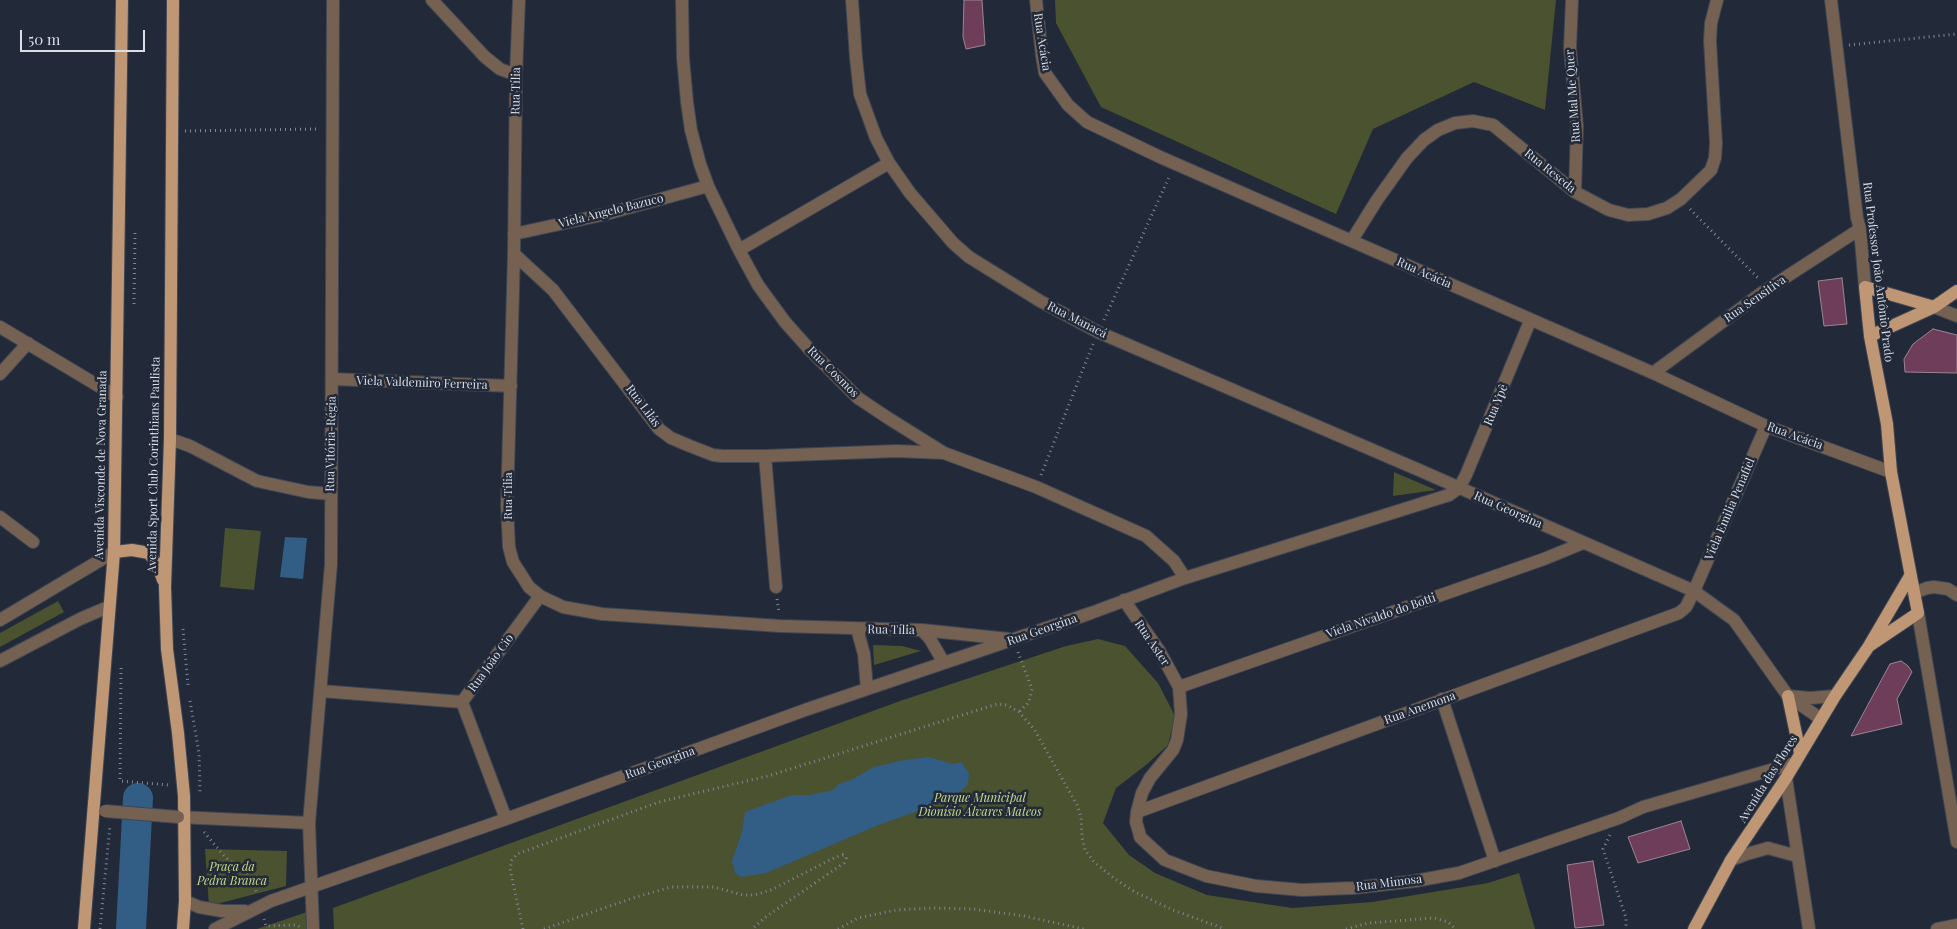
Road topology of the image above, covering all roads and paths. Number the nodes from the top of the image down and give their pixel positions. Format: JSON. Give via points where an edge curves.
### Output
{"nodes":[{"id":1,"x":122,"y":0,"type":"edge"},
{"id":2,"x":172,"y":0,"type":"edge"},
{"id":3,"x":332,"y":0,"type":"edge"},
{"id":4,"x":432,"y":0,"type":"edge"},
{"id":5,"x":520,"y":0,"type":"edge"},
{"id":6,"x":682,"y":0,"type":"edge"},
{"id":7,"x":852,"y":0,"type":"edge"},
{"id":8,"x":1036,"y":0,"type":"edge"},
{"id":9,"x":1572,"y":0,"type":"edge"},
{"id":10,"x":1718,"y":0,"type":"edge"},
{"id":11,"x":1831,"y":0,"type":"edge"},
{"id":12,"x":1957,"y":34,"type":"edge"},
{"id":13,"x":1836,"y":46,"type":"junction"},
{"id":14,"x":516,"y":75,"type":"junction"},
{"id":15,"x":331,"y":128,"type":"junction"},
{"id":16,"x":171,"y":131,"type":"junction"},
{"id":17,"x":889,"y":163,"type":"junction"},
{"id":18,"x":708,"y":186,"type":"junction"},
{"id":19,"x":1575,"y":192,"type":"junction"},
{"id":20,"x":1681,"y":200,"type":"junction"},
{"id":21,"x":1860,"y":229,"type":"junction"},
{"id":22,"x":514,"y":234,"type":"junction"},
{"id":23,"x":1352,"y":240,"type":"junction"},
{"id":24,"x":739,"y":250,"type":"junction"},
{"id":25,"x":514,"y":254,"type":"junction"},
{"id":26,"x":1865,"y":287,"type":"junction"},
{"id":27,"x":1769,"y":289,"type":"junction"},
{"id":28,"x":1957,"y":290,"type":"edge"},
{"id":29,"x":1934,"y":307,"type":"junction"},
{"id":30,"x":1957,"y":316,"type":"edge"},
{"id":31,"x":1530,"y":320,"type":"junction"},
{"id":32,"x":0,"y":327,"type":"edge"},
{"id":33,"x":1870,"y":336,"type":"junction"},
{"id":34,"x":28,"y":343,"type":"junction"},
{"id":35,"x":0,"y":374,"type":"edge"},
{"id":36,"x":1653,"y":374,"type":"junction"},
{"id":37,"x":332,"y":379,"type":"junction"},
{"id":38,"x":511,"y":386,"type":"junction"},
{"id":39,"x":117,"y":397,"type":"junction"},
{"id":40,"x":1766,"y":426,"type":"junction"},
{"id":41,"x":170,"y":439,"type":"junction"},
{"id":42,"x":944,"y":453,"type":"junction"},
{"id":43,"x":764,"y":456,"type":"junction"},
{"id":44,"x":1891,"y":472,"type":"junction"},
{"id":45,"x":1459,"y":488,"type":"junction"},
{"id":46,"x":331,"y":494,"type":"junction"},
{"id":47,"x":0,"y":517,"type":"edge"},
{"id":48,"x":33,"y":542,"type":"dead end"},
{"id":49,"x":1583,"y":543,"type":"junction"},
{"id":50,"x":114,"y":552,"type":"junction"},
{"id":51,"x":1910,"y":576,"type":"junction"},
{"id":52,"x":1185,"y":578,"type":"junction"},
{"id":53,"x":165,"y":587,"type":"junction"},
{"id":54,"x":776,"y":587,"type":"joint"},
{"id":55,"x":1694,"y":591,"type":"junction"},
{"id":56,"x":1914,"y":593,"type":"junction"},
{"id":57,"x":1957,"y":595,"type":"edge"},
{"id":58,"x":540,"y":596,"type":"junction"},
{"id":59,"x":1124,"y":600,"type":"junction"},
{"id":60,"x":108,"y":607,"type":"junction"},
{"id":61,"x":1918,"y":613,"type":"junction"},
{"id":62,"x":0,"y":620,"type":"edge"},
{"id":63,"x":780,"y":626,"type":"junction"},
{"id":64,"x":857,"y":629,"type":"junction"},
{"id":65,"x":922,"y":630,"type":"junction"},
{"id":66,"x":1013,"y":639,"type":"junction"},
{"id":67,"x":1869,"y":646,"type":"junction"},
{"id":68,"x":0,"y":661,"type":"edge"},
{"id":69,"x":944,"y":663,"type":"junction"},
{"id":70,"x":1179,"y":687,"type":"junction"},
{"id":71,"x":867,"y":690,"type":"junction"},
{"id":72,"x":321,"y":691,"type":"junction"},
{"id":73,"x":1788,"y":696,"type":"junction"},
{"id":74,"x":1835,"y":696,"type":"junction"},
{"id":75,"x":1442,"y":700,"type":"junction"},
{"id":76,"x":462,"y":702,"type":"junction"},
{"id":77,"x":1019,"y":712,"type":"junction"},
{"id":78,"x":1821,"y":719,"type":"junction"},
{"id":79,"x":1798,"y":758,"type":"junction"},
{"id":80,"x":1786,"y":778,"type":"junction"},
{"id":81,"x":120,"y":781,"type":"dead end"},
{"id":82,"x":169,"y":784,"type":"dead end"},
{"id":83,"x":1137,"y":812,"type":"junction"},
{"id":84,"x":103,"y":814,"type":"junction"},
{"id":85,"x":181,"y":817,"type":"junction"},
{"id":86,"x":1619,"y":818,"type":"junction"},
{"id":87,"x":506,"y":819,"type":"junction"},
{"id":88,"x":309,"y":822,"type":"junction"},
{"id":89,"x":204,"y":832,"type":"dead end"},
{"id":90,"x":1957,"y":842,"type":"edge"},
{"id":91,"x":1797,"y":856,"type":"junction"},
{"id":92,"x":1732,"y":860,"type":"junction"},
{"id":93,"x":1495,"y":861,"type":"junction"},
{"id":94,"x":311,"y":887,"type":"junction"},
{"id":95,"x":185,"y":901,"type":"junction"},
{"id":96,"x":255,"y":909,"type":"junction"},
{"id":97,"x":1957,"y":925,"type":"edge"},
{"id":98,"x":84,"y":929,"type":"edge"},
{"id":99,"x":100,"y":929,"type":"edge"},
{"id":100,"x":183,"y":929,"type":"edge"},
{"id":101,"x":215,"y":929,"type":"edge"},
{"id":102,"x":302,"y":929,"type":"edge"},
{"id":103,"x":313,"y":929,"type":"edge"},
{"id":104,"x":523,"y":929,"type":"edge"},
{"id":105,"x":544,"y":929,"type":"edge"},
{"id":106,"x":752,"y":929,"type":"edge"},
{"id":107,"x":838,"y":929,"type":"edge"},
{"id":108,"x":1084,"y":929,"type":"edge"},
{"id":109,"x":1224,"y":929,"type":"edge"},
{"id":110,"x":1346,"y":929,"type":"edge"},
{"id":111,"x":1456,"y":929,"type":"edge"},
{"id":112,"x":1626,"y":929,"type":"edge"},
{"id":113,"x":1694,"y":929,"type":"edge"},
{"id":114,"x":1809,"y":929,"type":"edge"},
{"id":115,"x":1937,"y":929,"type":"edge"}],
"edges":[{"from":1,"to":39,"type":"main road","name":"Avenida Visconde de Nova Granada"},
{"from":2,"to":16,"type":"main road","name":"Avenida Sport Club Corinthians Paulista"},
{"from":3,"to":15,"type":"street","name":"Rua Vitória-Régia"},
{"from":4,"to":14,"type":"street","via":[[485,57],[500,69]]},
{"from":5,"to":14,"type":"street","name":"Rua Tília"},
{"from":6,"to":18,"type":"street","name":"Rua Cosmos","via":[[687,102],[691,130]]},
{"from":7,"to":17,"type":"street","name":"Rua Manacá","via":[[860,94]]},
{"from":8,"to":23,"type":"street","name":"Rua Acácia","via":[[1045,73],[1068,105],[1087,122]]},
{"from":9,"to":19,"type":"street","name":"Rua Mal Me Quer","via":[[1570,48],[1577,126]]},
{"from":10,"to":20,"type":"street","name":"Rua Reseda","via":[[1710,41],[1715,158],[1710,170]]},
{"from":11,"to":13,"type":"street","name":"Rua Professor João Antônio Prado"},
{"from":12,"to":13,"type":"path"},
{"from":13,"to":21,"type":"street","name":"Rua Professor João Antônio Prado"},
{"from":14,"to":22,"type":"street","name":"Rua Tília"},
{"from":15,"to":16,"type":"path"},
{"from":15,"to":37,"type":"street","name":"Rua Vitória-Régia"},
{"from":16,"to":41,"type":"main road","name":"Avenida Sport Club Corinthians Paulista"},
{"from":17,"to":24,"type":"street"},
{"from":17,"to":45,"type":"street","name":"Rua Manacá","via":[[953,243],[969,257],[1040,301],[1098,332]]},
{"from":18,"to":22,"type":"street","name":"Viela Angelo Bazuco","via":[[606,214]]},
{"from":18,"to":24,"type":"street","name":"Rua Cosmos"},
{"from":19,"to":20,"type":"street","name":"Rua Reseda","via":[[1609,210],[1628,215],[1648,214]]},
{"from":19,"to":23,"type":"street","name":"Rua Reseda","via":[[1493,125],[1473,121],[1456,123],[1424,140],[1407,158]]},
{"from":20,"to":27,"type":"path"},
{"from":21,"to":26,"type":"street","name":"Rua Professor João Antônio Prado"},
{"from":21,"to":27,"type":"street","name":"Rua Sensitiva"},
{"from":22,"to":25,"type":"street","name":"Rua Tília"},
{"from":23,"to":31,"type":"street","name":"Rua Acácia"},
{"from":24,"to":42,"type":"street","name":"Rua Cosmos","via":[[785,322],[858,398]]},
{"from":25,"to":38,"type":"street","name":"Rua Tília"},
{"from":25,"to":43,"type":"street","name":"Rua Lilás","via":[[554,290],[659,429],[713,455]]},
{"from":26,"to":29,"type":"main road"},
{"from":26,"to":33,"type":"main road","name":"Rua Professor João Antônio Prado"},
{"from":27,"to":36,"type":"street","name":"Rua Sensitiva"},
{"from":28,"to":29,"type":"main road"},
{"from":29,"to":30,"type":"street"},
{"from":29,"to":33,"type":"main road"},
{"from":31,"to":36,"type":"street","name":"Rua Acácia"},
{"from":31,"to":45,"type":"street","name":"Rua Ypê"},
{"from":32,"to":34,"type":"street"},
{"from":33,"to":44,"type":"main road","name":"Rua Professor João Antônio Prado","via":[[1887,424]]},
{"from":34,"to":35,"type":"street"},
{"from":34,"to":39,"type":"street"},
{"from":36,"to":40,"type":"street","name":"Rua Acácia"},
{"from":37,"to":38,"type":"street","name":"Viela Valdemiro Ferreira"},
{"from":37,"to":46,"type":"street","name":"Rua Vitória-Régia"},
{"from":38,"to":58,"type":"street","name":"Rua Tília","via":[[507,505],[509,547],[513,562],[529,587]]},
{"from":39,"to":50,"type":"main road","name":"Avenida Visconde de Nova Granada"},
{"from":40,"to":44,"type":"street","name":"Rua Acácia"},
{"from":40,"to":55,"type":"street","name":"Viela Emilia Penafiel"},
{"from":41,"to":46,"type":"street","via":[[257,481]]},
{"from":41,"to":53,"type":"main road","name":"Avenida Sport Club Corinthians Paulista"},
{"from":42,"to":43,"type":"street","name":"Rua Lilás","via":[[897,451]]},
{"from":42,"to":52,"type":"street","name":"Rua Cosmos","via":[[1036,487],[1146,536],[1174,561]]},
{"from":43,"to":54,"type":"street"},
{"from":44,"to":51,"type":"main road","name":"Rua Professor João Antônio Prado"},
{"from":45,"to":49,"type":"street","name":"Rua Georgina"},
{"from":45,"to":52,"type":"street","name":"Rua Georgina","via":[[1432,502]]},
{"from":46,"to":72,"type":"street","name":"Rua Vitória-Régia","via":[[331,564]]},
{"from":47,"to":48,"type":"street"},
{"from":49,"to":55,"type":"street","name":"Rua Georgina"},
{"from":49,"to":70,"type":"street","name":"Viela Nivaldo do Botti"},
{"from":50,"to":53,"type":"main road","via":[[150,553]]},
{"from":50,"to":60,"type":"main road","name":"Avenida Visconde de Nova Granada"},
{"from":50,"to":62,"type":"street"},
{"from":51,"to":56,"type":"main road","name":"Rua Professor João Antônio Prado"},
{"from":51,"to":67,"type":"main road","name":"Avenida das Flores"},
{"from":52,"to":59,"type":"street","name":"Rua Georgina"},
{"from":53,"to":85,"type":"main road","name":"Avenida Sport Club Corinthians Paulista","via":[[167,649],[178,733]]},
{"from":54,"to":63,"type":"path"},
{"from":55,"to":73,"type":"street","name":"Rua Georgina","via":[[1734,620]]},
{"from":55,"to":75,"type":"street","name":"Rua Anemona","via":[[1686,607],[1669,617]]},
{"from":56,"to":57,"type":"street","via":[[1934,587],[1948,589]]},
{"from":56,"to":61,"type":"main road","name":"Rua Professor João Antônio Prado"},
{"from":58,"to":63,"type":"street","name":"Rua Tília","via":[[563,607],[602,614]]},
{"from":58,"to":76,"type":"street","name":"Rua João Cio"},
{"from":59,"to":66,"type":"street","name":"Rua Georgina"},
{"from":59,"to":70,"type":"street","name":"Rua Aster","via":[[1160,652]]},
{"from":60,"to":68,"type":"street"},
{"from":60,"to":84,"type":"main road","name":"Avenida Visconde de Nova Granada"},
{"from":61,"to":67,"type":"main road","name":"Avenida das Flores"},
{"from":61,"to":90,"type":"street"},
{"from":63,"to":64,"type":"street","name":"Rua Tília"},
{"from":64,"to":65,"type":"street","name":"Rua Tília"},
{"from":64,"to":71,"type":"street","via":[[864,654]]},
{"from":65,"to":66,"type":"street","name":"Rua Tília"},
{"from":65,"to":69,"type":"street","name":"Rua Tília"},
{"from":66,"to":69,"type":"street","name":"Rua Georgina"},
{"from":66,"to":77,"type":"path","via":[[1032,689],[1029,702]]},
{"from":67,"to":74,"type":"main road","name":"Avenida das Flores"},
{"from":69,"to":71,"type":"street","name":"Rua Georgina"},
{"from":70,"to":83,"type":"street","name":"Rua Mimosa","via":[[1177,740],[1173,750],[1150,778]]},
{"from":71,"to":87,"type":"street","name":"Rua Georgina"},
{"from":72,"to":76,"type":"street"},
{"from":72,"to":88,"type":"street","name":"Rua Vitória-Régia"},
{"from":73,"to":74,"type":"street"},
{"from":73,"to":78,"type":"street","name":"Rua Georgina"},
{"from":73,"to":79,"type":"main road"},
{"from":74,"to":78,"type":"main road","name":"Avenida das Flores"},
{"from":75,"to":83,"type":"street","name":"Rua Anemona"},
{"from":75,"to":93,"type":"street"},
{"from":76,"to":87,"type":"street","name":"Rua João Cio"},
{"from":77,"to":104,"type":"path","via":[[1006,705],[990,705],[768,776],[659,802],[517,854],[510,868]]},
{"from":77,"to":109,"type":"path","via":[[1034,729],[1077,805],[1085,850],[1094,862],[1135,892]]},
{"from":78,"to":79,"type":"main road","name":"Avenida das Flores"},
{"from":79,"to":80,"type":"main road","name":"Avenida das Flores"},
{"from":79,"to":86,"type":"street","name":"Rua Mimosa","via":[[1643,807]]},
{"from":80,"to":91,"type":"street"},
{"from":80,"to":92,"type":"main road","name":"Avenida das Flores"},
{"from":81,"to":82,"type":"path"},
{"from":83,"to":93,"type":"street","name":"Rua Mimosa","via":[[1140,837],[1165,860],[1206,876],[1256,886],[1302,890],[1353,888],[1458,873]]},
{"from":84,"to":85,"type":"street","bridge":true},
{"from":84,"to":98,"type":"main road","name":"Avenida Visconde de Nova Granada"},
{"from":84,"to":99,"type":"path"},
{"from":85,"to":88,"type":"street"},
{"from":85,"to":95,"type":"main road","name":"Avenida Sport Club Corinthians Paulista"},
{"from":86,"to":93,"type":"street","name":"Rua Mimosa"},
{"from":86,"to":112,"type":"path","via":[[1603,849],[1626,918]]},
{"from":87,"to":94,"type":"street","name":"Rua Georgina"},
{"from":88,"to":94,"type":"street","name":"Rua Vitória-Régia"},
{"from":89,"to":96,"type":"path","via":[[225,857],[251,876]]},
{"from":91,"to":92,"type":"street","via":[[1768,848]]},
{"from":91,"to":114,"type":"street"},
{"from":92,"to":113,"type":"main road","name":"Avenida das Flores"},
{"from":94,"to":96,"type":"street","name":"Rua Georgina"},
{"from":94,"to":103,"type":"street","name":"Rua Vitória-Régia"},
{"from":95,"to":96,"type":"street","name":"Rua Georgina","via":[[222,911]]},
{"from":95,"to":100,"type":"main road","name":"Avenida Sport Club Corinthians Paulista"},
{"from":96,"to":101,"type":"street","name":"Rua Georgina"},
{"from":96,"to":102,"type":"path","via":[[266,926],[297,925]]},
{"from":97,"to":115,"type":"street"},
{"from":105,"to":106,"type":"path","via":[[671,886],[714,887],[755,895],[836,857],[846,858],[844,863]]},
{"from":107,"to":108,"type":"path","via":[[858,918],[896,910],[933,908],[1024,916]]},
{"from":110,"to":111,"type":"path","via":[[1369,922],[1434,918],[1448,922]]}]}
